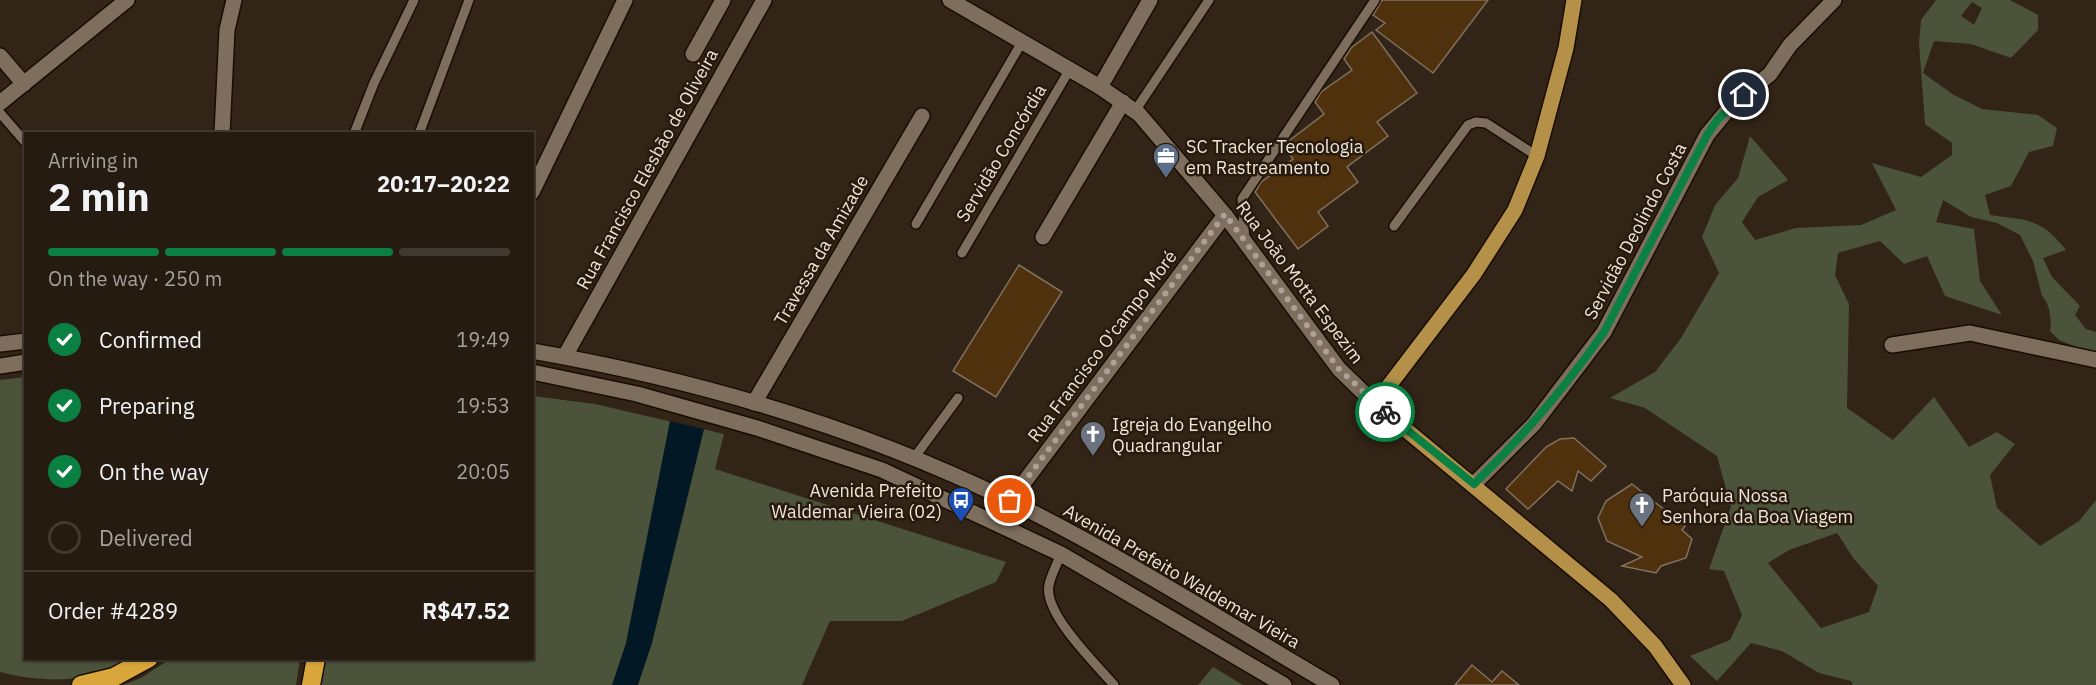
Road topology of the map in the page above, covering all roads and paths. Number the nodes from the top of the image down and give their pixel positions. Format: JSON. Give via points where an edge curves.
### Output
{"nodes":[{"id":1,"x":127,"y":0,"type":"edge"},
{"id":2,"x":234,"y":0,"type":"edge"},
{"id":3,"x":414,"y":0,"type":"edge"},
{"id":4,"x":469,"y":0,"type":"edge"},
{"id":5,"x":625,"y":0,"type":"edge"},
{"id":6,"x":723,"y":0,"type":"edge"},
{"id":7,"x":764,"y":0,"type":"edge"},
{"id":8,"x":950,"y":0,"type":"edge"},
{"id":9,"x":1150,"y":0,"type":"edge"},
{"id":10,"x":1209,"y":0,"type":"edge"},
{"id":11,"x":1376,"y":0,"type":"edge"},
{"id":12,"x":1574,"y":0,"type":"edge"},
{"id":13,"x":1834,"y":0,"type":"edge"},
{"id":14,"x":1022,"y":42,"type":"junction"},
{"id":15,"x":693,"y":54,"type":"dead end"},
{"id":16,"x":0,"y":56,"type":"edge"},
{"id":17,"x":1070,"y":69,"type":"junction"},
{"id":18,"x":24,"y":84,"type":"junction"},
{"id":19,"x":1100,"y":87,"type":"junction"},
{"id":20,"x":0,"y":104,"type":"edge"},
{"id":21,"x":1129,"y":106,"type":"junction"},
{"id":22,"x":0,"y":113,"type":"edge"},
{"id":23,"x":922,"y":116,"type":"dead end"},
{"id":24,"x":222,"y":132,"type":"edge"},
{"id":25,"x":355,"y":132,"type":"edge"},
{"id":26,"x":420,"y":132,"type":"edge"},
{"id":27,"x":24,"y":141,"type":"edge"},
{"id":28,"x":1538,"y":156,"type":"junction"},
{"id":29,"x":534,"y":188,"type":"edge"},
{"id":30,"x":1225,"y":214,"type":"junction"},
{"id":31,"x":916,"y":224,"type":"dead end"},
{"id":32,"x":1394,"y":226,"type":"dead end"},
{"id":33,"x":1042,"y":237,"type":"dead end"},
{"id":34,"x":1245,"y":242,"type":"junction"},
{"id":35,"x":962,"y":253,"type":"dead end"},
{"id":36,"x":24,"y":340,"type":"edge"},
{"id":37,"x":0,"y":344,"type":"edge"},
{"id":38,"x":1892,"y":345,"type":"dead end"},
{"id":39,"x":534,"y":351,"type":"edge"},
{"id":40,"x":565,"y":356,"type":"junction"},
{"id":41,"x":2096,"y":360,"type":"edge"},
{"id":42,"x":24,"y":362,"type":"edge"},
{"id":43,"x":0,"y":366,"type":"edge"},
{"id":44,"x":534,"y":372,"type":"edge"},
{"id":45,"x":958,"y":398,"type":"dead end"},
{"id":46,"x":754,"y":403,"type":"junction"},
{"id":47,"x":1375,"y":404,"type":"junction"},
{"id":48,"x":920,"y":461,"type":"junction"},
{"id":49,"x":1474,"y":484,"type":"junction"},
{"id":50,"x":915,"y":485,"type":"junction"},
{"id":51,"x":1010,"y":501,"type":"junction"},
{"id":52,"x":1061,"y":554,"type":"junction"},
{"id":53,"x":145,"y":660,"type":"edge"},
{"id":54,"x":316,"y":660,"type":"edge"},
{"id":55,"x":81,"y":685,"type":"edge"},
{"id":56,"x":311,"y":685,"type":"edge"},
{"id":57,"x":1114,"y":685,"type":"edge"},
{"id":58,"x":1284,"y":685,"type":"edge"},
{"id":59,"x":1332,"y":685,"type":"edge"},
{"id":60,"x":1683,"y":685,"type":"edge"}],
"edges":[{"from":1,"to":18,"type":"street"},
{"from":2,"to":24,"type":"street","via":[[226,39]]},
{"from":3,"to":25,"type":"lane"},
{"from":4,"to":26,"type":"lane"},
{"from":5,"to":29,"type":"street"},
{"from":6,"to":15,"type":"street"},
{"from":7,"to":40,"type":"street","name":"Rua Francisco Elesbão de Oliveira"},
{"from":8,"to":14,"type":"street","name":"Rua João Motta Espezim"},
{"from":9,"to":19,"type":"street"},
{"from":10,"to":21,"type":"lane"},
{"from":11,"to":34,"type":"lane","via":[[1242,199]]},
{"from":12,"to":28,"type":"main road"},
{"from":13,"to":49,"type":"street","name":"Servidão Deolindo Costa","via":[[1791,45],[1770,74],[1718,119],[1604,332],[1534,424]]},
{"from":14,"to":17,"type":"street","name":"Rua João Motta Espezim"},
{"from":14,"to":31,"type":"lane"},
{"from":16,"to":18,"type":"street"},
{"from":17,"to":19,"type":"street","name":"Rua João Motta Espezim"},
{"from":17,"to":35,"type":"lane","name":"Servidão Concórdia"},
{"from":18,"to":20,"type":"street"},
{"from":19,"to":21,"type":"street","name":"Rua João Motta Espezim"},
{"from":21,"to":30,"type":"street","name":"Rua João Motta Espezim","via":[[1158,133]]},
{"from":21,"to":33,"type":"street"},
{"from":22,"to":27,"type":"lane"},
{"from":23,"to":46,"type":"street","name":"Travessa da Amizade"},
{"from":28,"to":32,"type":"lane","via":[[1486,123],[1468,125]]},
{"from":28,"to":47,"type":"main road","via":[[1499,238]]},
{"from":30,"to":34,"type":"street","name":"Rua João Motta Espezim"},
{"from":30,"to":51,"type":"street","name":"Rua Francisco O'campo Moré"},
{"from":34,"to":47,"type":"street","name":"Rua João Motta Espezim","via":[[1339,369]]},
{"from":36,"to":37,"type":"street"},
{"from":38,"to":41,"type":"street","via":[[1970,333]]},
{"from":39,"to":40,"type":"street","name":"Avenida Prefeito Waldemar Vieira"},
{"from":40,"to":46,"type":"street","name":"Avenida Prefeito Waldemar Vieira"},
{"from":42,"to":43,"type":"street"},
{"from":44,"to":50,"type":"street","via":[[637,394],[757,428]]},
{"from":45,"to":48,"type":"lane"},
{"from":46,"to":48,"type":"street","name":"Avenida Prefeito Waldemar Vieira"},
{"from":47,"to":49,"type":"main road","name":"Rua João Motta Espezim"},
{"from":48,"to":50,"type":"street"},
{"from":48,"to":51,"type":"street","name":"Avenida Prefeito Waldemar Vieira"},
{"from":49,"to":60,"type":"main road","name":"Rua João Motta Espezim","via":[[1634,622]]},
{"from":50,"to":52,"type":"street"},
{"from":51,"to":59,"type":"street","name":"Avenida Prefeito Waldemar Vieira"},
{"from":52,"to":57,"type":"lane","via":[[1048,586],[1050,602],[1057,616]]},
{"from":52,"to":58,"type":"street"},
{"from":53,"to":55,"type":"highway","via":[[114,677]]},
{"from":54,"to":56,"type":"highway"}]}
